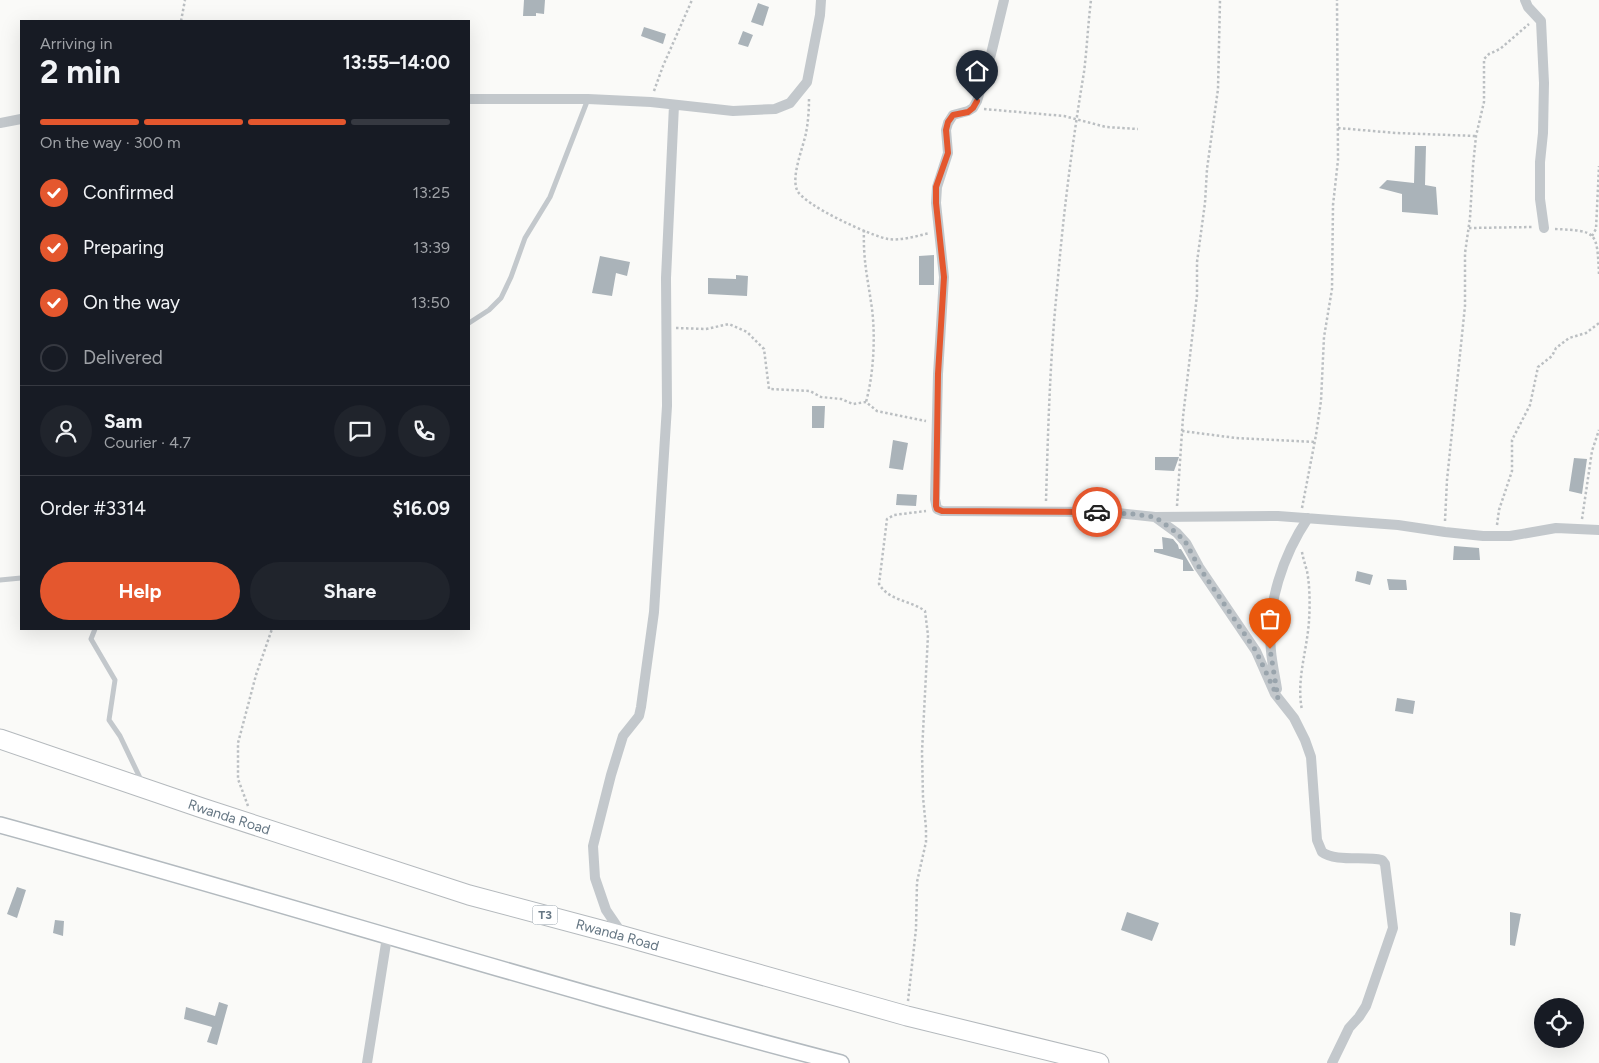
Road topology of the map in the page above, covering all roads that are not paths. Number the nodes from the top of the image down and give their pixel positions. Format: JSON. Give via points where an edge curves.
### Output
{"nodes":[{"id":1,"x":822,"y":0,"type":"edge"},
{"id":2,"x":1004,"y":0,"type":"edge"},
{"id":3,"x":1525,"y":0,"type":"edge"},
{"id":4,"x":470,"y":99,"type":"edge"},
{"id":5,"x":588,"y":99,"type":"junction"},
{"id":6,"x":674,"y":104,"type":"junction"},
{"id":7,"x":20,"y":119,"type":"edge"},
{"id":8,"x":0,"y":123,"type":"edge"},
{"id":9,"x":1544,"y":228,"type":"dead end"},
{"id":10,"x":470,"y":322,"type":"edge"},
{"id":11,"x":1155,"y":517,"type":"junction"},
{"id":12,"x":1304,"y":520,"type":"junction"},
{"id":13,"x":1599,"y":530,"type":"edge"},
{"id":14,"x":20,"y":578,"type":"edge"},
{"id":15,"x":0,"y":580,"type":"edge"},
{"id":16,"x":95,"y":630,"type":"edge"},
{"id":17,"x":1278,"y":698,"type":"junction"},
{"id":18,"x":0,"y":739,"type":"edge"},
{"id":19,"x":145,"y":789,"type":"junction"},
{"id":20,"x":0,"y":825,"type":"edge"},
{"id":21,"x":623,"y":936,"type":"junction"},
{"id":22,"x":387,"y":937,"type":"junction"},
{"id":23,"x":367,"y":1063,"type":"edge"},
{"id":24,"x":841,"y":1063,"type":"edge"},
{"id":25,"x":1099,"y":1063,"type":"edge"},
{"id":26,"x":1332,"y":1063,"type":"edge"}],
"edges":[{"from":1,"to":6,"type":"street","via":[[808,82],[790,103],[775,109],[733,111]]},
{"from":2,"to":11,"type":"street","via":[[982,88],[973,108],[953,115],[948,122],[948,153],[936,187],[944,277],[938,374],[937,509],[1108,512]]},
{"from":3,"to":9,"type":"street","via":[[1541,21],[1544,48],[1540,162]]},
{"from":4,"to":5,"type":"street"},
{"from":5,"to":6,"type":"street"},
{"from":5,"to":10,"type":"lane","via":[[550,198],[525,238],[501,298]]},
{"from":6,"to":21,"type":"street","via":[[667,260],[666,426],[649,661],[639,716],[623,736],[593,846],[595,878],[606,910]]},
{"from":7,"to":8,"type":"street"},
{"from":11,"to":12,"type":"street","via":[[1278,516]]},
{"from":11,"to":17,"type":"street","via":[[1186,543],[1256,651]]},
{"from":12,"to":13,"type":"street","via":[[1398,525],[1501,536],[1556,528]]},
{"from":12,"to":17,"type":"street","via":[[1284,562],[1273,602],[1270,649]]},
{"from":14,"to":15,"type":"lane"},
{"from":16,"to":19,"type":"lane","via":[[91,639],[114,680],[109,720]]},
{"from":17,"to":26,"type":"street","via":[[1294,718],[1311,757],[1317,840],[1322,852],[1332,857],[1374,858],[1385,864],[1393,930],[1366,1006],[1349,1028]]},
{"from":18,"to":19,"type":"highway","name":"Rwanda Road","number":"T3"},
{"from":19,"to":21,"type":"highway","name":"Rwanda Road","number":"T3","via":[[469,895]]},
{"from":20,"to":22,"type":"street"},
{"from":21,"to":25,"type":"highway","name":"Rwanda Road","number":"T3","via":[[907,1016]]},
{"from":22,"to":23,"type":"street"},
{"from":22,"to":24,"type":"street"}]}
